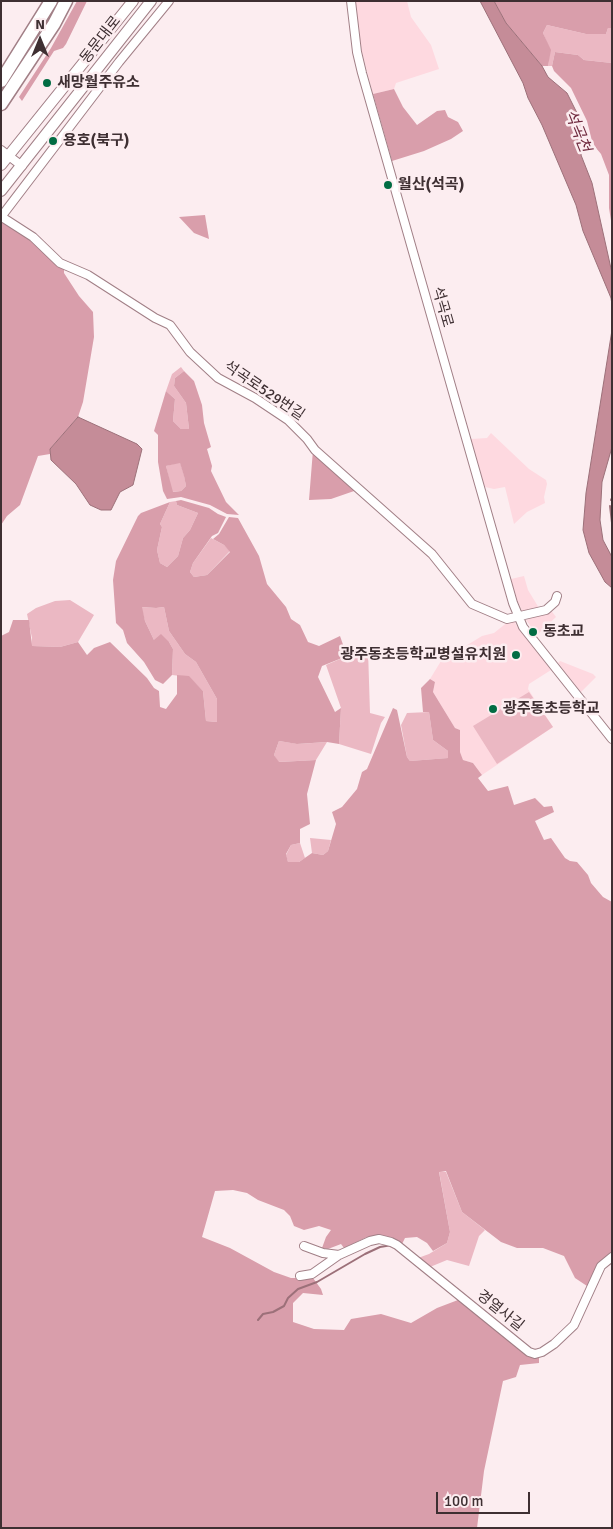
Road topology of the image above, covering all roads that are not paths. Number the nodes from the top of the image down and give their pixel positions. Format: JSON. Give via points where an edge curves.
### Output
{"nodes":[{"id":1,"x":51,"y":1,"type":"edge"},
{"id":2,"x":66,"y":1,"type":"edge"},
{"id":3,"x":132,"y":1,"type":"edge"},
{"id":4,"x":151,"y":1,"type":"edge"},
{"id":5,"x":169,"y":1,"type":"edge"},
{"id":6,"x":351,"y":1,"type":"edge"},
{"id":7,"x":1,"y":81,"type":"edge"},
{"id":8,"x":1,"y":104,"type":"edge"},
{"id":9,"x":5,"y":152,"type":"edge"},
{"id":10,"x":1,"y":165,"type":"edge"},
{"id":11,"x":22,"y":166,"type":"junction"},
{"id":12,"x":1,"y":191,"type":"edge"},
{"id":13,"x":2,"y":217,"type":"edge"},
{"id":14,"x":557,"y":596,"type":"dead end"},
{"id":15,"x":519,"y":617,"type":"junction"},
{"id":16,"x":612,"y":739,"type":"edge"},
{"id":17,"x":304,"y":1246,"type":"dead end"},
{"id":18,"x":339,"y":1255,"type":"junction"},
{"id":19,"x":612,"y":1257,"type":"edge"},
{"id":20,"x":300,"y":1276,"type":"dead end"}],
"edges":[{"from":1,"to":7,"type":"highway"},
{"from":2,"to":8,"type":"highway"},
{"from":3,"to":9,"type":"main road","name":"동문대로"},
{"from":4,"to":11,"type":"main road","name":"동문대로"},
{"from":5,"to":13,"type":"street"},
{"from":6,"to":15,"type":"street","name":"석곡로","via":[[362,74]]},
{"from":9,"to":10,"type":"main road","name":"동문대로"},
{"from":9,"to":11,"type":"street"},
{"from":11,"to":12,"type":"main road","name":"동문대로"},
{"from":13,"to":15,"type":"street","name":"석곡로529번길","via":[[33,237],[60,263],[88,275],[170,325],[190,352],[218,378],[288,420],[315,450],[432,554],[472,604],[507,620]]},
{"from":14,"to":15,"type":"street","via":[[546,610]]},
{"from":15,"to":16,"type":"street","name":"석곡로"},
{"from":17,"to":18,"type":"street"},
{"from":18,"to":19,"type":"street","name":"경열사길","via":[[370,1240],[379,1239],[398,1245],[535,1354],[554,1344],[574,1325],[601,1266]]},
{"from":18,"to":20,"type":"street","name":"경열사길","via":[[312,1274]]}]}
